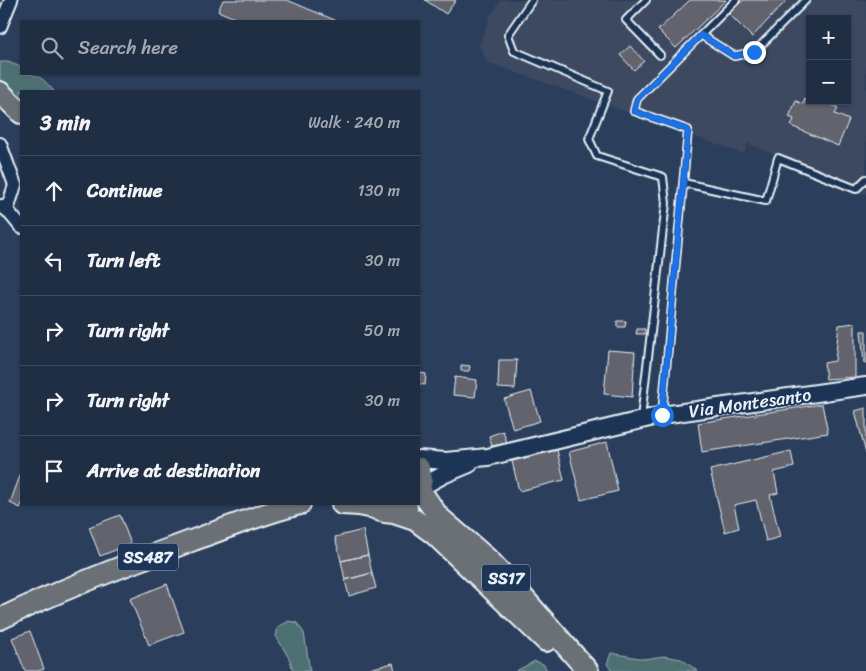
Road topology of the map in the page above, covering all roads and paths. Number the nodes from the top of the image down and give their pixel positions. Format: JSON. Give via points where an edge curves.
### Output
{"nodes":[{"id":1,"x":11,"y":0,"type":"edge"},
{"id":2,"x":532,"y":0,"type":"edge"},
{"id":3,"x":646,"y":0,"type":"edge"},
{"id":4,"x":736,"y":0,"type":"edge"},
{"id":5,"x":806,"y":0,"type":"edge"},
{"id":6,"x":0,"y":27,"type":"edge"},
{"id":7,"x":701,"y":35,"type":"junction"},
{"id":8,"x":660,"y":55,"type":"dead end"},
{"id":9,"x":1,"y":94,"type":"edge"},
{"id":10,"x":20,"y":113,"type":"edge"},
{"id":11,"x":0,"y":144,"type":"edge"},
{"id":12,"x":866,"y":179,"type":"edge"},
{"id":13,"x":684,"y":183,"type":"junction"},
{"id":14,"x":4,"y":208,"type":"edge"},
{"id":15,"x":20,"y":226,"type":"edge"},
{"id":16,"x":866,"y":386,"type":"edge"},
{"id":17,"x":662,"y":415,"type":"junction"},
{"id":18,"x":641,"y":419,"type":"junction"},
{"id":19,"x":488,"y":457,"type":"junction"},
{"id":20,"x":420,"y":459,"type":"edge"},
{"id":21,"x":420,"y":488,"type":"edge"},
{"id":22,"x":420,"y":492,"type":"edge"},
{"id":23,"x":297,"y":505,"type":"edge"},
{"id":24,"x":407,"y":505,"type":"edge"},
{"id":25,"x":371,"y":506,"type":"edge"},
{"id":26,"x":394,"y":513,"type":"junction"},
{"id":27,"x":0,"y":619,"type":"edge"},
{"id":28,"x":578,"y":671,"type":"edge"},
{"id":29,"x":588,"y":671,"type":"edge"}],
"edges":[{"from":1,"to":6,"type":"street"},
{"from":2,"to":18,"type":"lane","via":[[508,36],[514,51],[608,91],[589,139],[597,156],[663,176],[666,203]]},
{"from":3,"to":8,"type":"lane","via":[[626,20]]},
{"from":4,"to":7,"type":"lane"},
{"from":5,"to":7,"type":"lane","via":[[754,52],[734,56]]},
{"from":7,"to":13,"type":"lane","via":[[637,99],[634,111],[688,130]]},
{"from":9,"to":10,"type":"main road"},
{"from":11,"to":14,"type":"street","via":[[15,185]]},
{"from":12,"to":13,"type":"lane","via":[[856,189],[778,158],[766,201]]},
{"from":13,"to":17,"type":"lane"},
{"from":14,"to":15,"type":"street"},
{"from":16,"to":17,"type":"street","name":"Via Montesanto"},
{"from":17,"to":18,"type":"street","name":"Via Montesanto"},
{"from":18,"to":19,"type":"street","name":"Via Montesanto"},
{"from":19,"to":20,"type":"street","name":"Via Montesanto","via":[[446,461]]},
{"from":19,"to":21,"type":"street","name":"Via Montesanto"},
{"from":22,"to":29,"type":"main road","number":"SS17","via":[[438,516],[508,580]]},
{"from":23,"to":27,"type":"main road","number":"SS487","via":[[140,560]]},
{"from":24,"to":26,"type":"main road"},
{"from":25,"to":26,"type":"main road","number":"SS17"},
{"from":26,"to":28,"type":"main road","number":"SS17","via":[[415,520],[439,538]]}]}
